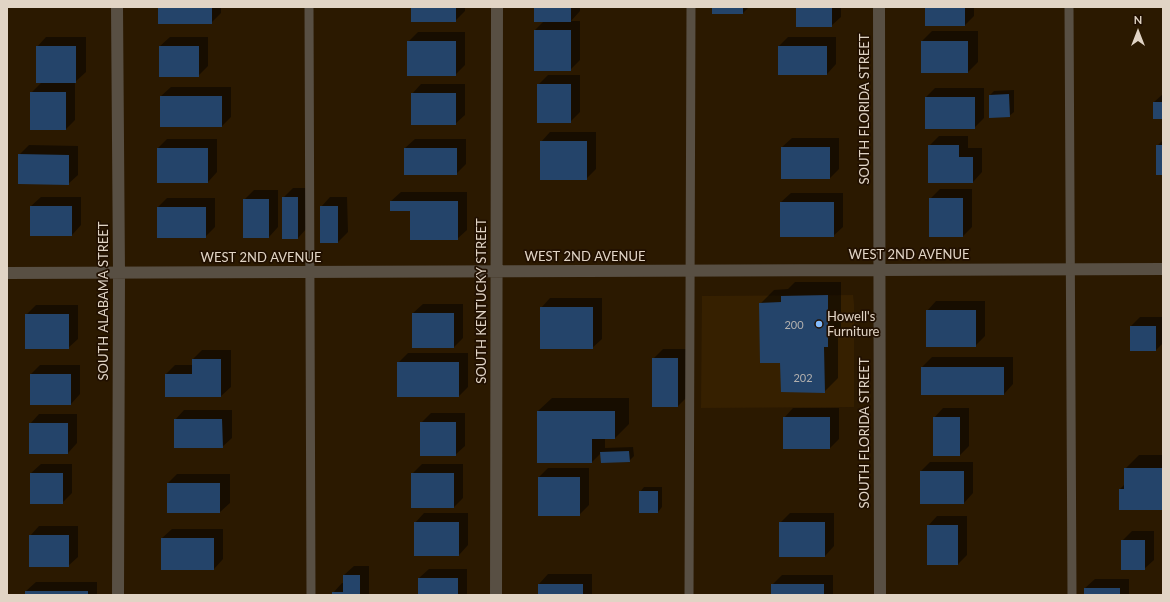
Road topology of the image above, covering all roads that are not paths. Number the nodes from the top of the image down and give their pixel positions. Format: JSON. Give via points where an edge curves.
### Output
{"nodes":[{"id":1,"x":117,"y":7,"type":"edge"},
{"id":2,"x":309,"y":7,"type":"edge"},
{"id":3,"x":497,"y":7,"type":"edge"},
{"id":4,"x":691,"y":7,"type":"edge"},
{"id":5,"x":879,"y":7,"type":"edge"},
{"id":6,"x":1069,"y":7,"type":"edge"},
{"id":7,"x":879,"y":269,"type":"junction"},
{"id":8,"x":1070,"y":269,"type":"junction"},
{"id":9,"x":1163,"y":269,"type":"edge"},
{"id":10,"x":691,"y":270,"type":"junction"},
{"id":11,"x":309,"y":272,"type":"junction"},
{"id":12,"x":496,"y":272,"type":"junction"},
{"id":13,"x":7,"y":273,"type":"edge"},
{"id":14,"x":119,"y":273,"type":"junction"},
{"id":15,"x":118,"y":595,"type":"edge"},
{"id":16,"x":310,"y":595,"type":"edge"},
{"id":17,"x":496,"y":595,"type":"edge"},
{"id":18,"x":689,"y":595,"type":"edge"},
{"id":19,"x":880,"y":595,"type":"edge"},
{"id":20,"x":1072,"y":595,"type":"edge"}],
"edges":[{"from":1,"to":14,"type":"street","name":"SOUTH ALABAMA STREET"},
{"from":2,"to":11,"type":"lane"},
{"from":3,"to":12,"type":"street","name":"SOUTH KENTUCKY STREET"},
{"from":4,"to":10,"type":"lane"},
{"from":5,"to":7,"type":"street","name":"SOUTH FLORIDA STREET"},
{"from":6,"to":8,"type":"lane"},
{"from":7,"to":8,"type":"street","name":"WEST 2ND AVENUE"},
{"from":7,"to":10,"type":"street","name":"WEST 2ND AVENUE"},
{"from":7,"to":19,"type":"street","name":"SOUTH FLORIDA STREET"},
{"from":8,"to":9,"type":"street","name":"WEST 2ND AVENUE"},
{"from":8,"to":20,"type":"lane"},
{"from":10,"to":12,"type":"street","name":"WEST 2ND AVENUE"},
{"from":10,"to":18,"type":"lane"},
{"from":11,"to":12,"type":"street","name":"WEST 2ND AVENUE"},
{"from":11,"to":14,"type":"street","name":"WEST 2ND AVENUE"},
{"from":11,"to":16,"type":"lane"},
{"from":12,"to":17,"type":"street","name":"SOUTH KENTUCKY STREET"},
{"from":13,"to":14,"type":"street","name":"WEST 2ND AVENUE"},
{"from":14,"to":15,"type":"street","name":"SOUTH ALABAMA STREET"}]}
